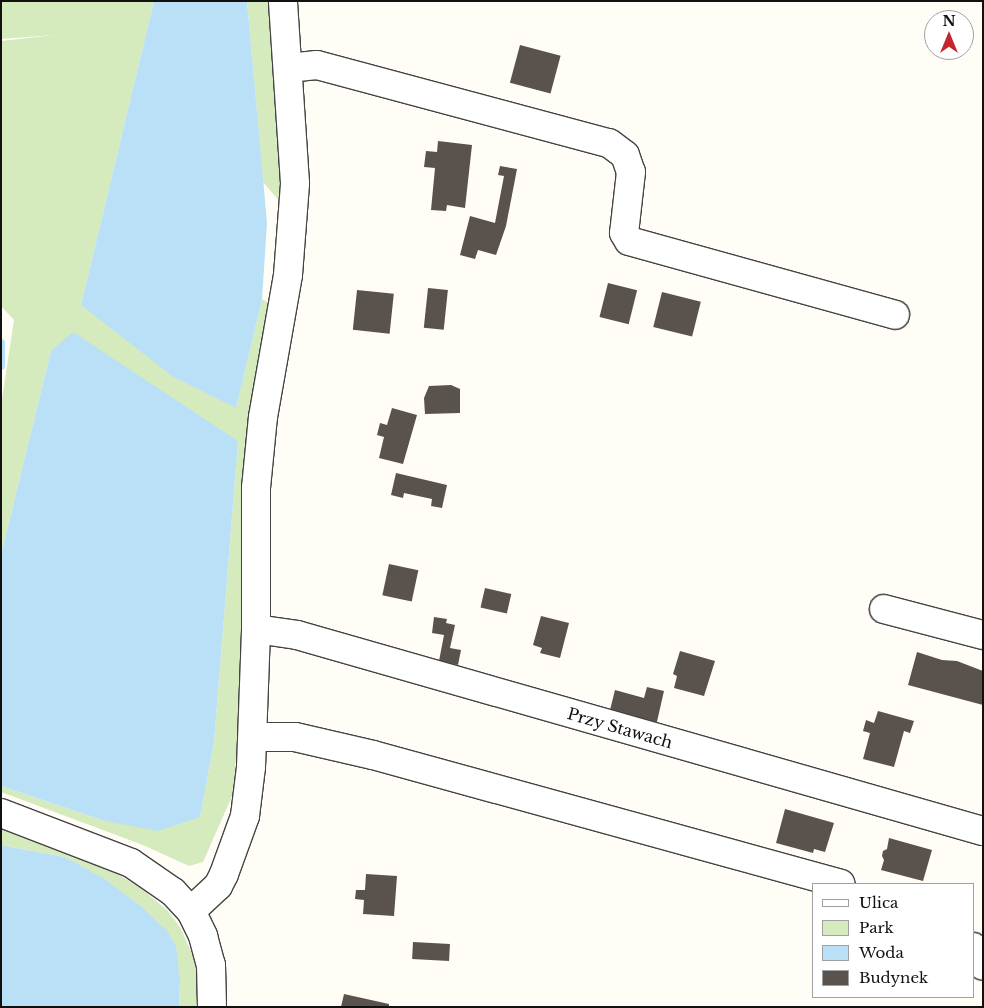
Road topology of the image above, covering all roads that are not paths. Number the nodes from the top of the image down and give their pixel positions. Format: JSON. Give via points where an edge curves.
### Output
{"nodes":[{"id":1,"x":283,"y":1,"type":"edge"},
{"id":2,"x":288,"y":68,"type":"junction"},
{"id":3,"x":895,"y":315,"type":"dead end"},
{"id":4,"x":884,"y":609,"type":"dead end"},
{"id":5,"x":256,"y":628,"type":"junction"},
{"id":6,"x":983,"y":635,"type":"edge"},
{"id":7,"x":253,"y":736,"type":"junction"},
{"id":8,"x":1,"y":813,"type":"edge"},
{"id":9,"x":983,"y":831,"type":"edge"},
{"id":10,"x":837,"y":883,"type":"edge"},
{"id":11,"x":191,"y":912,"type":"junction"},
{"id":12,"x":974,"y":949,"type":"edge"},
{"id":13,"x":983,"y":966,"type":"edge"},
{"id":14,"x":212,"y":1007,"type":"edge"}],
"edges":[{"from":1,"to":2,"type":"street"},
{"from":2,"to":3,"type":"street","via":[[317,65],[609,142],[625,155],[631,172],[624,233],[629,241]]},
{"from":2,"to":5,"type":"street","via":[[294,218],[258,464]]},
{"from":4,"to":6,"type":"street"},
{"from":5,"to":7,"type":"street"},
{"from":5,"to":9,"type":"street","name":"Przy Stawach","via":[[297,635]]},
{"from":7,"to":10,"type":"street","via":[[295,737],[373,755]]},
{"from":7,"to":11,"type":"street","via":[[248,797],[238,840],[218,886]]},
{"from":8,"to":11,"type":"street","via":[[131,863],[163,884]]},
{"from":11,"to":14,"type":"street","via":[[204,936],[210,957]]},
{"from":12,"to":13,"type":"street"}]}
